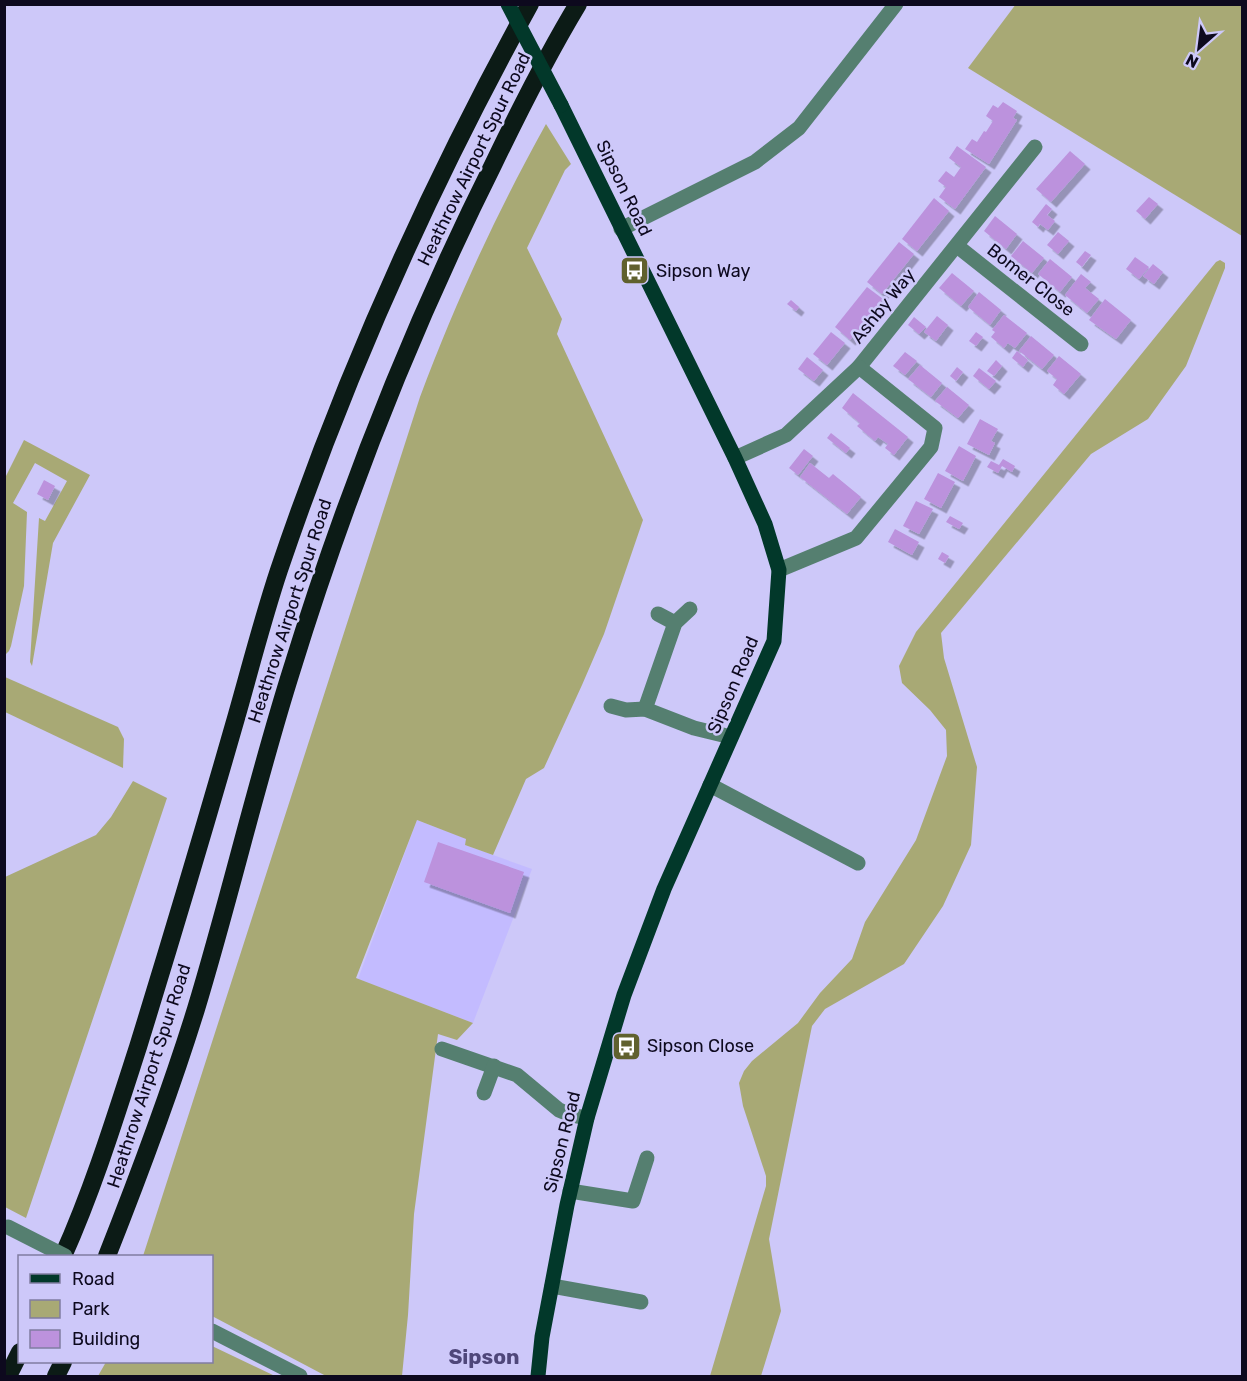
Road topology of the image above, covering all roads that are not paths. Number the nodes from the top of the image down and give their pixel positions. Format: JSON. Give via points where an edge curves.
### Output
{"nodes":[{"id":1,"x":508,"y":4,"type":"edge"},
{"id":2,"x":530,"y":4,"type":"edge"},
{"id":3,"x":578,"y":4,"type":"edge"},
{"id":4,"x":896,"y":4,"type":"edge"},
{"id":5,"x":1035,"y":147,"type":"dead end"},
{"id":6,"x":621,"y":228,"type":"junction"},
{"id":7,"x":957,"y":246,"type":"junction"},
{"id":8,"x":1081,"y":344,"type":"dead end"},
{"id":9,"x":859,"y":367,"type":"junction"},
{"id":10,"x":735,"y":458,"type":"junction"},
{"id":11,"x":779,"y":570,"type":"junction"},
{"id":12,"x":690,"y":609,"type":"dead end"},
{"id":13,"x":658,"y":614,"type":"dead end"},
{"id":14,"x":675,"y":623,"type":"junction"},
{"id":15,"x":611,"y":706,"type":"dead end"},
{"id":16,"x":645,"y":709,"type":"junction"},
{"id":17,"x":731,"y":737,"type":"junction"},
{"id":18,"x":710,"y":785,"type":"junction"},
{"id":19,"x":858,"y":863,"type":"dead end"},
{"id":20,"x":442,"y":1049,"type":"dead end"},
{"id":21,"x":494,"y":1066,"type":"junction"},
{"id":22,"x":484,"y":1093,"type":"dead end"},
{"id":23,"x":587,"y":1118,"type":"junction"},
{"id":24,"x":648,"y":1158,"type":"dead end"},
{"id":25,"x":570,"y":1191,"type":"junction"},
{"id":26,"x":6,"y":1226,"type":"edge"},
{"id":27,"x":60,"y":1255,"type":"edge"},
{"id":28,"x":65,"y":1255,"type":"edge"},
{"id":29,"x":108,"y":1255,"type":"edge"},
{"id":30,"x":552,"y":1286,"type":"junction"},
{"id":31,"x":641,"y":1302,"type":"dead end"},
{"id":32,"x":213,"y":1332,"type":"edge"},
{"id":33,"x":18,"y":1356,"type":"edge"},
{"id":34,"x":63,"y":1363,"type":"edge"},
{"id":35,"x":8,"y":1377,"type":"edge"},
{"id":36,"x":56,"y":1377,"type":"edge"},
{"id":37,"x":300,"y":1377,"type":"edge"},
{"id":38,"x":538,"y":1377,"type":"edge"}],
"edges":[{"from":1,"to":6,"type":"main road","name":"Sipson Road","bridge":true},
{"from":2,"to":28,"type":"highway","name":"Heathrow Airport Spur Road","via":[[430,198],[376,314],[325,442],[279,572],[113,1125]]},
{"from":3,"to":29,"type":"highway","name":"Heathrow Airport Spur Road","via":[[530,89],[454,243],[382,409],[337,528],[290,674],[196,1008],[153,1138]]},
{"from":4,"to":6,"type":"street","via":[[799,128],[755,162]]},
{"from":5,"to":7,"type":"street","name":"Ashby Way"},
{"from":6,"to":10,"type":"main road","name":"Sipson Road"},
{"from":7,"to":8,"type":"street","name":"Bomer Close"},
{"from":7,"to":9,"type":"street","name":"Ashby Way"},
{"from":9,"to":10,"type":"street","name":"Ashby Way","via":[[786,435]]},
{"from":9,"to":11,"type":"street","via":[[935,428],[931,447],[856,537]]},
{"from":10,"to":11,"type":"main road","name":"Sipson Road","via":[[765,524]]},
{"from":11,"to":17,"type":"main road","name":"Sipson Road","via":[[774,641]]},
{"from":12,"to":14,"type":"street"},
{"from":13,"to":14,"type":"street"},
{"from":14,"to":16,"type":"street"},
{"from":15,"to":16,"type":"street"},
{"from":16,"to":17,"type":"street"},
{"from":17,"to":18,"type":"main road","name":"Sipson Road"},
{"from":18,"to":19,"type":"street"},
{"from":18,"to":23,"type":"main road","name":"Sipson Road","via":[[632,974]]},
{"from":20,"to":21,"type":"street"},
{"from":21,"to":22,"type":"street"},
{"from":21,"to":23,"type":"street","via":[[517,1075],[559,1110]]},
{"from":23,"to":25,"type":"main road","name":"Sipson Road"},
{"from":24,"to":25,"type":"street","via":[[633,1201]]},
{"from":25,"to":30,"type":"main road","name":"Sipson Road"},
{"from":26,"to":27,"type":"street","bridge":true},
{"from":30,"to":31,"type":"street"},
{"from":30,"to":38,"type":"main road","name":"Sipson Road"},
{"from":32,"to":37,"type":"street"},
{"from":33,"to":35,"type":"highway"},
{"from":34,"to":36,"type":"highway"}]}
